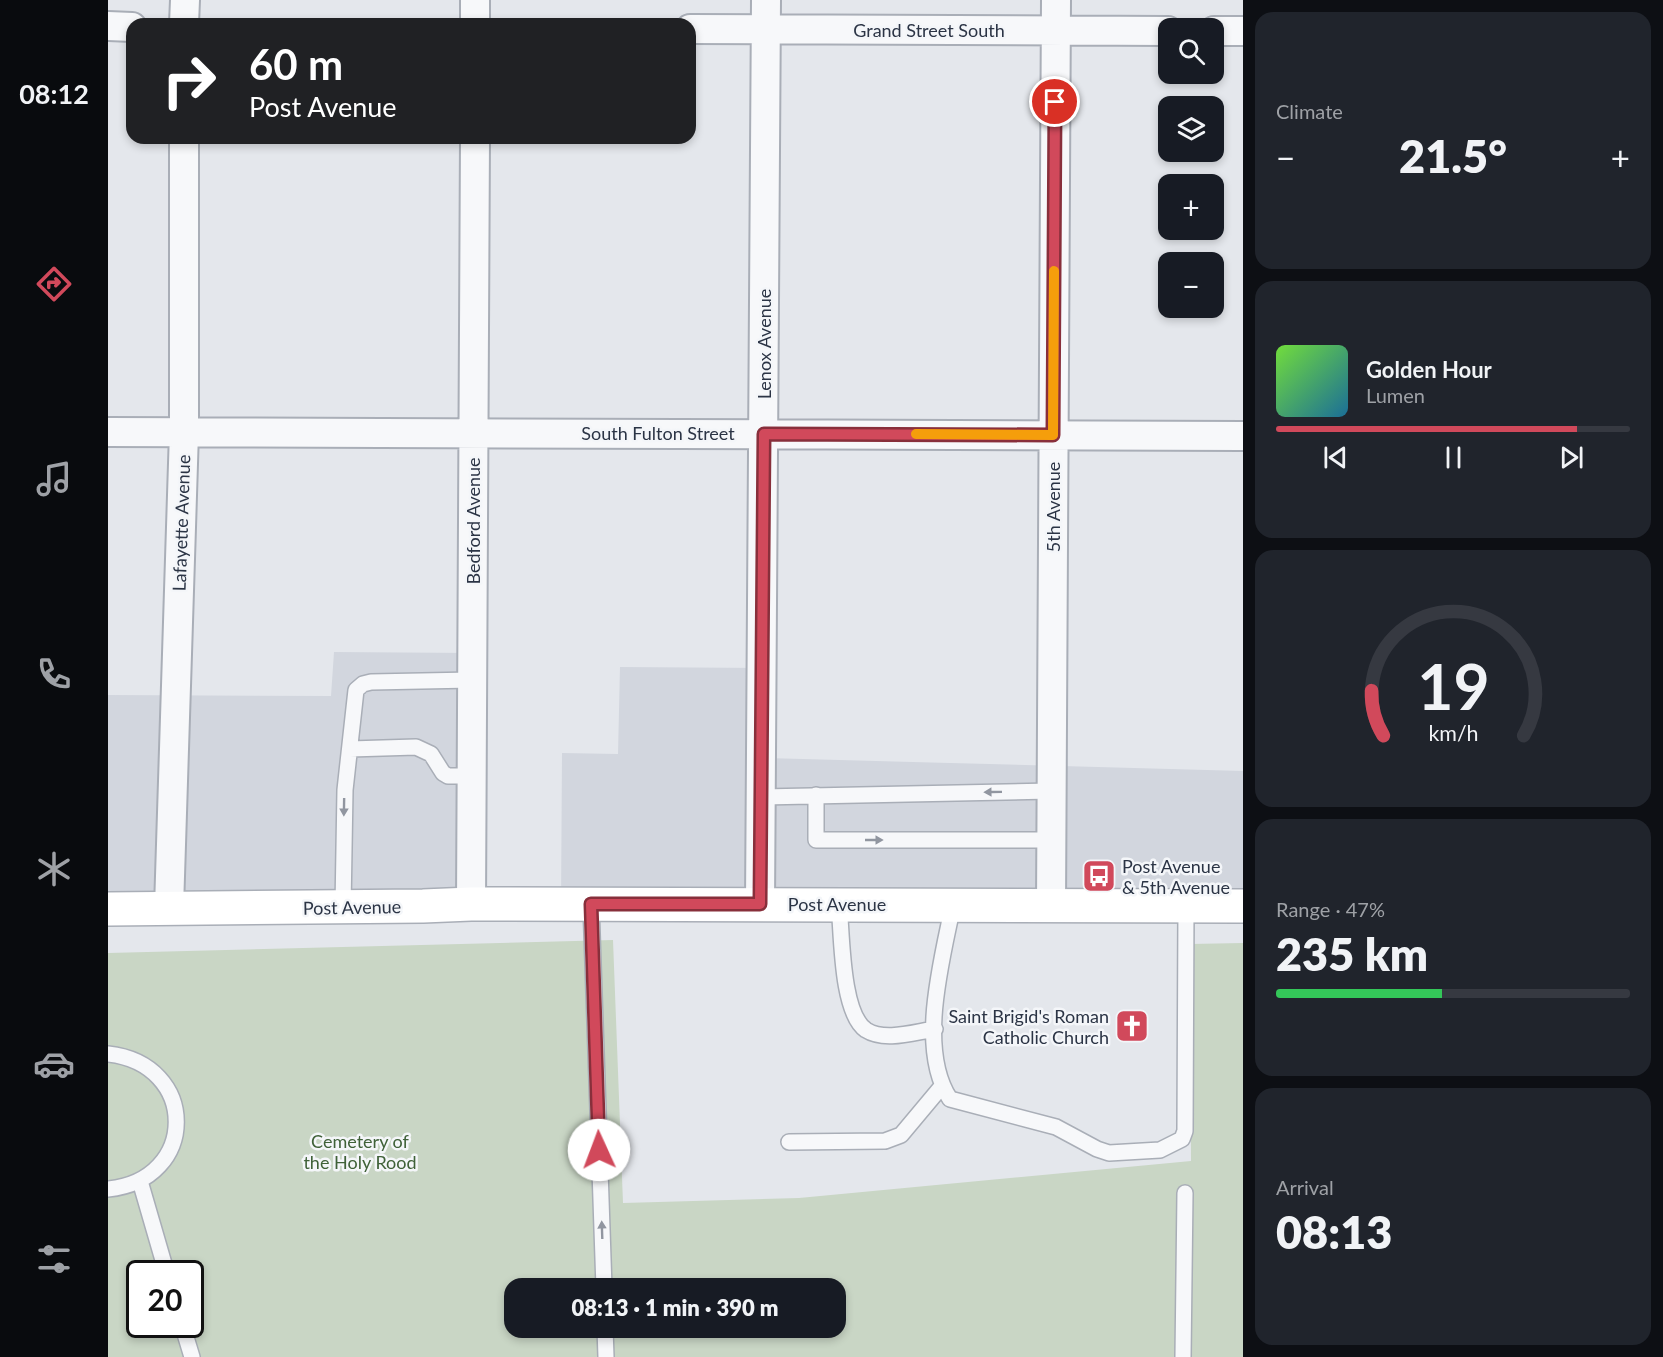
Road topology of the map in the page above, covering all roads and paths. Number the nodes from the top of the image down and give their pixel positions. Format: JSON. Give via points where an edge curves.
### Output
{"nodes":[{"id":1,"x":185,"y":0,"type":"edge"},
{"id":2,"x":475,"y":0,"type":"edge"},
{"id":3,"x":766,"y":0,"type":"edge"},
{"id":4,"x":1056,"y":0,"type":"edge"},
{"id":5,"x":184,"y":18,"type":"edge"},
{"id":6,"x":475,"y":18,"type":"edge"},
{"id":7,"x":108,"y":26,"type":"edge"},
{"id":8,"x":126,"y":27,"type":"edge"},
{"id":9,"x":696,"y":29,"type":"edge"},
{"id":10,"x":766,"y":30,"type":"junction"},
{"id":11,"x":1055,"y":30,"type":"junction"},
{"id":12,"x":1158,"y":31,"type":"edge"},
{"id":13,"x":1224,"y":31,"type":"edge"},
{"id":14,"x":1243,"y":31,"type":"edge"},
{"id":15,"x":183,"y":144,"type":"edge"},
{"id":16,"x":475,"y":144,"type":"edge"},
{"id":17,"x":108,"y":432,"type":"edge"},
{"id":18,"x":184,"y":432,"type":"junction"},
{"id":19,"x":474,"y":433,"type":"junction"},
{"id":20,"x":764,"y":434,"type":"junction"},
{"id":21,"x":1053,"y":435,"type":"junction"},
{"id":22,"x":1243,"y":436,"type":"edge"},
{"id":23,"x":472,"y":680,"type":"junction"},
{"id":24,"x":350,"y":749,"type":"junction"},
{"id":25,"x":472,"y":776,"type":"junction"},
{"id":26,"x":1052,"y":791,"type":"junction"},
{"id":27,"x":816,"y":795,"type":"junction"},
{"id":28,"x":761,"y":797,"type":"junction"},
{"id":29,"x":1051,"y":840,"type":"junction"},
{"id":30,"x":471,"y":904,"type":"junction"},
{"id":31,"x":591,"y":904,"type":"junction"},
{"id":32,"x":760,"y":904,"type":"junction"},
{"id":33,"x":840,"y":904,"type":"junction"},
{"id":34,"x":953,"y":905,"type":"junction"},
{"id":35,"x":1051,"y":905,"type":"junction"},
{"id":36,"x":1186,"y":906,"type":"junction"},
{"id":37,"x":1243,"y":906,"type":"edge"},
{"id":38,"x":343,"y":907,"type":"junction"},
{"id":39,"x":169,"y":908,"type":"junction"},
{"id":40,"x":108,"y":909,"type":"edge"},
{"id":41,"x":934,"y":1029,"type":"junction"},
{"id":42,"x":108,"y":1054,"type":"edge"},
{"id":43,"x":942,"y":1086,"type":"junction"},
{"id":44,"x":789,"y":1142,"type":"dead end"},
{"id":45,"x":140,"y":1181,"type":"junction"},
{"id":46,"x":108,"y":1189,"type":"edge"},
{"id":47,"x":1185,"y":1193,"type":"dead end"},
{"id":48,"x":163,"y":1260,"type":"edge"},
{"id":49,"x":604,"y":1278,"type":"edge"},
{"id":50,"x":186,"y":1338,"type":"edge"},
{"id":51,"x":605,"y":1338,"type":"edge"},
{"id":52,"x":192,"y":1357,"type":"edge"},
{"id":53,"x":606,"y":1357,"type":"edge"},
{"id":54,"x":1184,"y":1357,"type":"edge"}],
"edges":[{"from":1,"to":5,"type":"street"},
{"from":2,"to":6,"type":"street"},
{"from":3,"to":10,"type":"street","name":"Lenox Avenue"},
{"from":4,"to":11,"type":"street","name":"5th Avenue"},
{"from":7,"to":8,"type":"street"},
{"from":9,"to":10,"type":"street","name":"Grand Street South"},
{"from":10,"to":11,"type":"street","name":"Grand Street South"},
{"from":10,"to":20,"type":"street","name":"Lenox Avenue"},
{"from":11,"to":12,"type":"street","name":"Grand Street South"},
{"from":11,"to":21,"type":"street","name":"5th Avenue"},
{"from":13,"to":14,"type":"street"},
{"from":15,"to":18,"type":"street","name":"Lafayette Avenue"},
{"from":16,"to":19,"type":"street","name":"Bedford Avenue"},
{"from":17,"to":18,"type":"street","name":"South Fulton Street"},
{"from":18,"to":19,"type":"street","name":"South Fulton Street"},
{"from":18,"to":39,"type":"street","name":"Lafayette Avenue"},
{"from":19,"to":20,"type":"street","name":"South Fulton Street"},
{"from":19,"to":23,"type":"street","name":"Bedford Avenue"},
{"from":20,"to":21,"type":"street","name":"South Fulton Street"},
{"from":20,"to":28,"type":"street","name":"Lenox Avenue"},
{"from":21,"to":22,"type":"street","name":"South Fulton Street"},
{"from":21,"to":26,"type":"street","name":"5th Avenue"},
{"from":23,"to":24,"type":"lane","via":[[363,684],[356,690]]},
{"from":23,"to":25,"type":"street","name":"Bedford Avenue"},
{"from":24,"to":25,"type":"lane","via":[[416,747],[431,754],[448,776]]},
{"from":24,"to":38,"type":"lane","one_way":true,"via":[[345,790]]},
{"from":25,"to":30,"type":"street","name":"Bedford Avenue"},
{"from":26,"to":27,"type":"lane","one_way":true},
{"from":26,"to":29,"type":"street","name":"5th Avenue"},
{"from":27,"to":28,"type":"lane"},
{"from":27,"to":29,"type":"lane","one_way":true,"via":[[816,840]]},
{"from":28,"to":32,"type":"street","name":"Lenox Avenue"},
{"from":29,"to":35,"type":"street","name":"5th Avenue"},
{"from":30,"to":31,"type":"main road","name":"Post Avenue"},
{"from":30,"to":38,"type":"main road","name":"Post Avenue"},
{"from":31,"to":32,"type":"main road","name":"Post Avenue"},
{"from":49,"to":31,"type":"lane","one_way":true},
{"from":32,"to":33,"type":"main road","name":"Post Avenue"},
{"from":33,"to":34,"type":"main road","name":"Post Avenue"},
{"from":33,"to":41,"type":"lane","via":[[845,979],[855,1019],[866,1030],[887,1036]]},
{"from":34,"to":35,"type":"main road","name":"Post Avenue"},
{"from":34,"to":41,"type":"lane","via":[[938,979]]},
{"from":35,"to":36,"type":"main road","name":"Post Avenue"},
{"from":36,"to":37,"type":"main road","name":"Post Avenue"},
{"from":36,"to":43,"type":"lane","via":[[1182,1139],[1160,1150],[1109,1153],[1056,1126],[950,1099]]},
{"from":38,"to":39,"type":"main road","name":"Post Avenue"},
{"from":39,"to":40,"type":"main road","name":"Post Avenue"},
{"from":41,"to":43,"type":"lane"},
{"from":42,"to":45,"type":"lane","via":[[125,1056],[156,1073],[174,1104],[177,1122],[167,1157]]},
{"from":43,"to":44,"type":"lane","via":[[901,1135],[885,1141]]},
{"from":45,"to":46,"type":"lane"},
{"from":45,"to":48,"type":"lane"},
{"from":47,"to":54,"type":"lane"},
{"from":50,"to":52,"type":"lane"},
{"from":51,"to":53,"type":"lane"}]}
